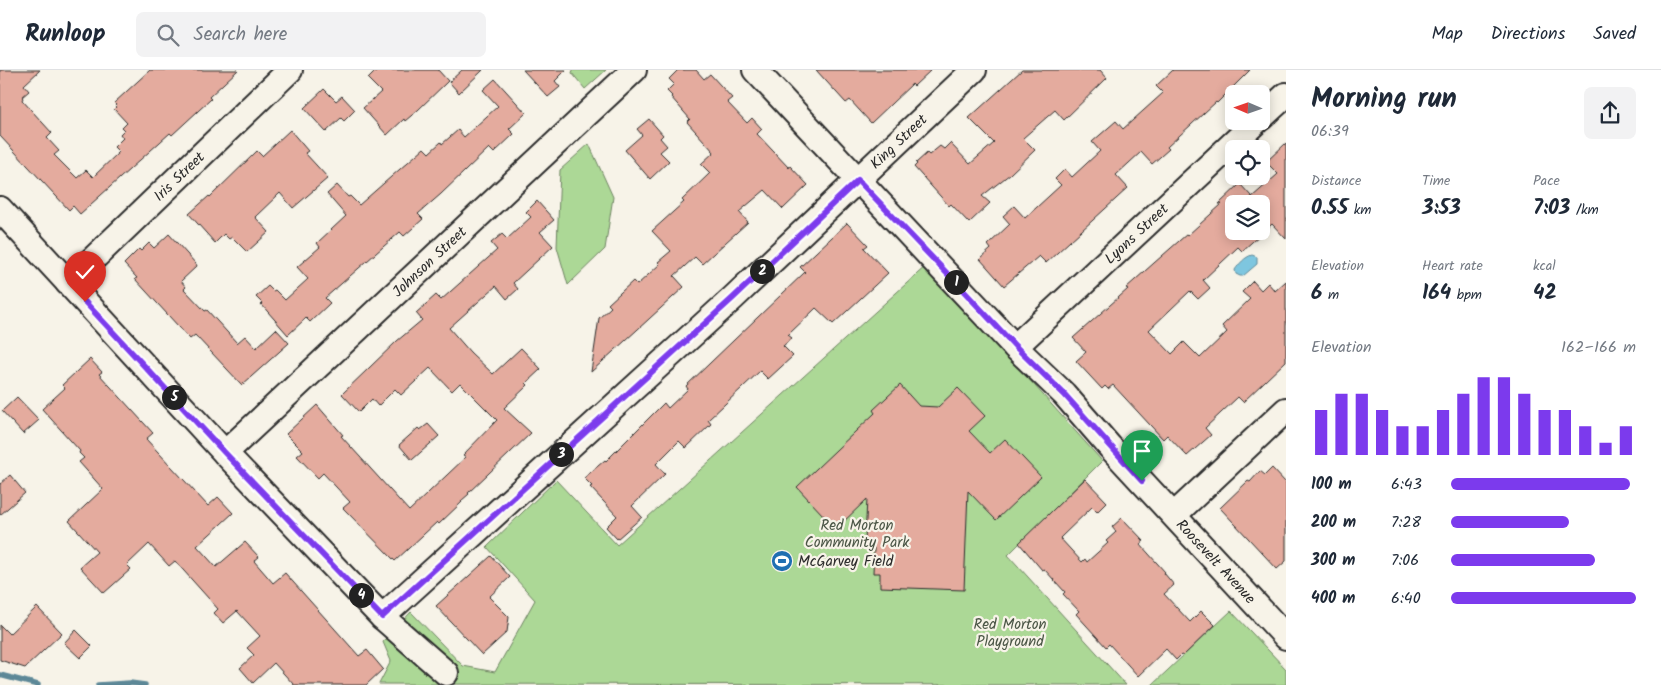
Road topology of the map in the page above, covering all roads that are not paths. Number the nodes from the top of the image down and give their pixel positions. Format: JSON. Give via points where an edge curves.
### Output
{"nodes":[{"id":1,"x":290,"y":70,"type":"edge"},
{"id":2,"x":634,"y":70,"type":"edge"},
{"id":3,"x":755,"y":70,"type":"edge"},
{"id":4,"x":974,"y":70,"type":"edge"},
{"id":5,"x":1286,"y":94,"type":"edge"},
{"id":6,"x":1270,"y":109,"type":"edge"},
{"id":7,"x":1247,"y":130,"type":"edge"},
{"id":8,"x":858,"y":180,"type":"junction"},
{"id":9,"x":0,"y":209,"type":"edge"},
{"id":10,"x":68,"y":283,"type":"junction"},
{"id":11,"x":1015,"y":346,"type":"junction"},
{"id":12,"x":1286,"y":410,"type":"edge"},
{"id":13,"x":225,"y":453,"type":"junction"},
{"id":14,"x":1174,"y":515,"type":"junction"},
{"id":15,"x":382,"y":617,"type":"junction"},
{"id":16,"x":1286,"y":637,"type":"edge"},
{"id":17,"x":446,"y":673,"type":"dead end"}],
"edges":[{"from":1,"to":10,"type":"street","name":"Iris Street"},
{"from":2,"to":13,"type":"street","name":"Johnson Street"},
{"from":3,"to":8,"type":"street","name":"Roosevelt Avenue"},
{"from":4,"to":8,"type":"street","name":"King Street"},
{"from":5,"to":6,"type":"street"},
{"from":7,"to":11,"type":"street","name":"Lyons Street"},
{"from":8,"to":11,"type":"street","name":"Roosevelt Avenue"},
{"from":8,"to":15,"type":"street","name":"King Street"},
{"from":9,"to":10,"type":"street"},
{"from":10,"to":13,"type":"street"},
{"from":11,"to":14,"type":"street","name":"Roosevelt Avenue","via":[[1064,394]]},
{"from":12,"to":14,"type":"street"},
{"from":13,"to":15,"type":"street"},
{"from":14,"to":16,"type":"street","name":"Roosevelt Avenue"},
{"from":15,"to":17,"type":"street"}]}
